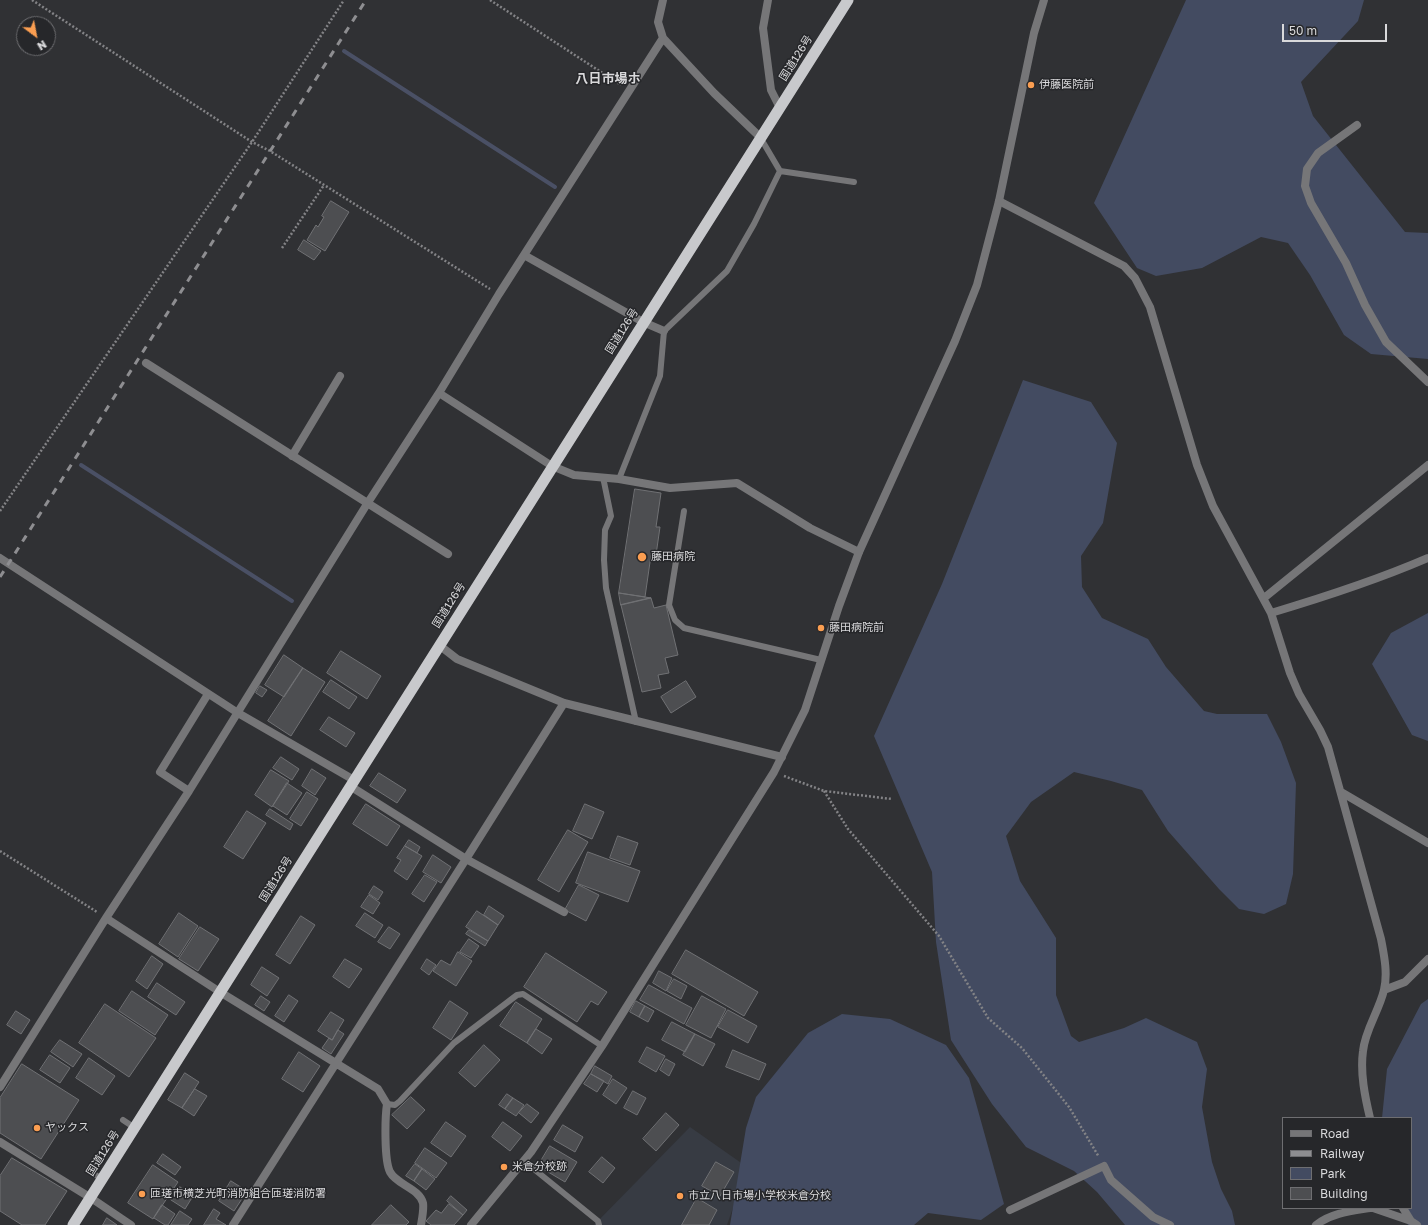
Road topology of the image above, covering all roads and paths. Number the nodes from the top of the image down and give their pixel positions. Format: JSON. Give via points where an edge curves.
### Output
{"nodes":[{"id":1,"x":32,"y":0,"type":"edge"},
{"id":2,"x":344,"y":0,"type":"edge"},
{"id":3,"x":490,"y":0,"type":"edge"},
{"id":4,"x":663,"y":0,"type":"edge"},
{"id":5,"x":768,"y":0,"type":"edge"},
{"id":6,"x":848,"y":0,"type":"edge"},
{"id":7,"x":1044,"y":0,"type":"edge"},
{"id":8,"x":663,"y":38,"type":"junction"},
{"id":9,"x":629,"y":91,"type":"junction"},
{"id":10,"x":780,"y":108,"type":"junction"},
{"id":11,"x":1357,"y":125,"type":"dead end"},
{"id":12,"x":760,"y":137,"type":"junction"},
{"id":13,"x":252,"y":142,"type":"junction"},
{"id":14,"x":780,"y":171,"type":"junction"},
{"id":15,"x":854,"y":182,"type":"dead end"},
{"id":16,"x":324,"y":185,"type":"junction"},
{"id":17,"x":999,"y":201,"type":"junction"},
{"id":18,"x":282,"y":248,"type":"dead end"},
{"id":19,"x":524,"y":255,"type":"junction"},
{"id":20,"x":499,"y":294,"type":"junction"},
{"id":21,"x":643,"y":322,"type":"junction"},
{"id":22,"x":664,"y":332,"type":"junction"},
{"id":23,"x":146,"y":363,"type":"dead end"},
{"id":24,"x":340,"y":376,"type":"dead end"},
{"id":25,"x":1428,"y":382,"type":"edge"},
{"id":26,"x":439,"y":393,"type":"junction"},
{"id":27,"x":292,"y":456,"type":"junction"},
{"id":28,"x":1428,"y":465,"type":"edge"},
{"id":29,"x":552,"y":466,"type":"junction"},
{"id":30,"x":604,"y":477,"type":"junction"},
{"id":31,"x":619,"y":479,"type":"junction"},
{"id":32,"x":367,"y":504,"type":"junction"},
{"id":33,"x":0,"y":511,"type":"edge"},
{"id":34,"x":684,"y":511,"type":"dead end"},
{"id":35,"x":859,"y":552,"type":"junction"},
{"id":36,"x":448,"y":554,"type":"dead end"},
{"id":37,"x":0,"y":558,"type":"edge"},
{"id":38,"x":1428,"y":558,"type":"edge"},
{"id":39,"x":1264,"y":598,"type":"junction"},
{"id":40,"x":1271,"y":613,"type":"junction"},
{"id":41,"x":439,"y":645,"type":"junction"},
{"id":42,"x":821,"y":660,"type":"junction"},
{"id":43,"x":208,"y":694,"type":"junction"},
{"id":44,"x":564,"y":703,"type":"junction"},
{"id":45,"x":238,"y":713,"type":"junction"},
{"id":46,"x":636,"y":722,"type":"junction"},
{"id":47,"x":782,"y":757,"type":"junction"},
{"id":48,"x":774,"y":772,"type":"junction"},
{"id":49,"x":352,"y":783,"type":"junction"},
{"id":50,"x":189,"y":791,"type":"junction"},
{"id":51,"x":824,"y":791,"type":"junction"},
{"id":52,"x":1341,"y":792,"type":"junction"},
{"id":53,"x":892,"y":800,"type":"dead end"},
{"id":54,"x":1428,"y":843,"type":"edge"},
{"id":55,"x":0,"y":851,"type":"edge"},
{"id":56,"x":466,"y":859,"type":"junction"},
{"id":57,"x":564,"y":912,"type":"dead end"},
{"id":58,"x":106,"y":918,"type":"junction"},
{"id":59,"x":1428,"y":959,"type":"edge"},
{"id":60,"x":1384,"y":990,"type":"junction"},
{"id":61,"x":220,"y":992,"type":"junction"},
{"id":62,"x":602,"y":1046,"type":"junction"},
{"id":63,"x":336,"y":1062,"type":"junction"},
{"id":64,"x":0,"y":1087,"type":"edge"},
{"id":65,"x":387,"y":1104,"type":"junction"},
{"id":66,"x":1370,"y":1117,"type":"edge"},
{"id":67,"x":123,"y":1120,"type":"dead end"},
{"id":68,"x":135,"y":1128,"type":"junction"},
{"id":69,"x":1,"y":1145,"type":"edge"},
{"id":70,"x":524,"y":1161,"type":"junction"},
{"id":71,"x":1104,"y":1166,"type":"junction"},
{"id":72,"x":90,"y":1172,"type":"dead end"},
{"id":73,"x":102,"y":1179,"type":"junction"},
{"id":74,"x":91,"y":1198,"type":"junction"},
{"id":75,"x":1366,"y":1209,"type":"edge"},
{"id":76,"x":1375,"y":1209,"type":"edge"},
{"id":77,"x":1404,"y":1209,"type":"edge"},
{"id":78,"x":1010,"y":1210,"type":"dead end"},
{"id":79,"x":1414,"y":1223,"type":"edge"},
{"id":80,"x":473,"y":1224,"type":"edge"},
{"id":81,"x":73,"y":1225,"type":"edge"},
{"id":82,"x":131,"y":1225,"type":"edge"},
{"id":83,"x":232,"y":1225,"type":"edge"},
{"id":84,"x":421,"y":1225,"type":"edge"},
{"id":85,"x":599,"y":1225,"type":"edge"},
{"id":86,"x":1170,"y":1225,"type":"edge"},
{"id":87,"x":1316,"y":1225,"type":"edge"}],
"edges":[{"from":1,"to":13,"type":"path"},
{"from":2,"to":13,"type":"path"},
{"from":3,"to":9,"type":"path"},
{"from":4,"to":8,"type":"street","via":[[658,22]]},
{"from":5,"to":10,"type":"street","via":[[763,28],[771,90]]},
{"from":6,"to":10,"type":"highway","name":"国道126号"},
{"from":7,"to":17,"type":"street","via":[[1034,32]]},
{"from":8,"to":9,"type":"street"},
{"from":8,"to":12,"type":"street","via":[[714,93]]},
{"from":9,"to":19,"type":"street"},
{"from":10,"to":12,"type":"highway","name":"国道126号"},
{"from":11,"to":25,"type":"street","via":[[1318,152],[1307,169],[1304,186],[1386,342]]},
{"from":12,"to":14,"type":"lane"},
{"from":12,"to":21,"type":"highway","name":"国道126号"},
{"from":13,"to":16,"type":"path"},
{"from":13,"to":33,"type":"path"},
{"from":14,"to":15,"type":"lane"},
{"from":14,"to":22,"type":"lane","via":[[727,271]]},
{"from":16,"to":18,"type":"path"},
{"from":16,"to":20,"type":"path"},
{"from":17,"to":35,"type":"street","via":[[977,285],[955,341]]},
{"from":17,"to":39,"type":"street","via":[[1124,266],[1135,278],[1150,307],[1197,465],[1213,506]]},
{"from":19,"to":20,"type":"street"},
{"from":19,"to":21,"type":"street"},
{"from":20,"to":26,"type":"street"},
{"from":21,"to":22,"type":"street"},
{"from":21,"to":29,"type":"highway","name":"国道126号"},
{"from":22,"to":31,"type":"lane","via":[[660,376]]},
{"from":23,"to":27,"type":"street"},
{"from":24,"to":27,"type":"street"},
{"from":26,"to":29,"type":"street"},
{"from":26,"to":32,"type":"street"},
{"from":27,"to":32,"type":"street"},
{"from":28,"to":39,"type":"street"},
{"from":29,"to":30,"type":"street","via":[[574,475]]},
{"from":29,"to":41,"type":"highway","name":"国道126号"},
{"from":30,"to":31,"type":"street"},
{"from":30,"to":46,"type":"lane","via":[[611,516],[604,530],[606,588]]},
{"from":31,"to":35,"type":"street","via":[[670,488],[737,483],[810,528]]},
{"from":32,"to":36,"type":"street"},
{"from":32,"to":45,"type":"street"},
{"from":34,"to":42,"type":"lane","via":[[669,605],[675,620],[684,628]]},
{"from":35,"to":42,"type":"street"},
{"from":37,"to":43,"type":"street"},
{"from":38,"to":40,"type":"street","via":[[1394,573]]},
{"from":39,"to":40,"type":"street"},
{"from":40,"to":52,"type":"street","via":[[1290,673],[1328,747]]},
{"from":41,"to":44,"type":"street","via":[[457,659]]},
{"from":41,"to":49,"type":"highway","name":"国道126号"},
{"from":42,"to":47,"type":"street","via":[[805,710]]},
{"from":43,"to":45,"type":"street"},
{"from":43,"to":50,"type":"street","via":[[160,772]]},
{"from":44,"to":46,"type":"street"},
{"from":44,"to":56,"type":"street"},
{"from":45,"to":49,"type":"street"},
{"from":45,"to":50,"type":"street"},
{"from":46,"to":47,"type":"street"},
{"from":47,"to":48,"type":"street"},
{"from":48,"to":51,"type":"path"},
{"from":48,"to":62,"type":"street"},
{"from":49,"to":56,"type":"street"},
{"from":49,"to":61,"type":"highway","name":"国道126号"},
{"from":50,"to":58,"type":"street"},
{"from":51,"to":53,"type":"path"},
{"from":51,"to":71,"type":"path","via":[[848,829],[940,936],[988,1018],[1022,1048],[1070,1107]]},
{"from":52,"to":54,"type":"street"},
{"from":52,"to":60,"type":"street","via":[[1381,939],[1386,966]]},
{"from":55,"to":58,"type":"path"},
{"from":56,"to":57,"type":"street"},
{"from":56,"to":63,"type":"street"},
{"from":58,"to":61,"type":"street"},
{"from":58,"to":64,"type":"street"},
{"from":59,"to":60,"type":"street","via":[[1405,982]]},
{"from":60,"to":66,"type":"street","via":[[1366,1035],[1363,1052]]},
{"from":61,"to":63,"type":"street"},
{"from":61,"to":68,"type":"highway","name":"国道126号"},
{"from":62,"to":65,"type":"lane","via":[[523,994],[517,995],[454,1043],[400,1101]]},
{"from":62,"to":70,"type":"street"},
{"from":63,"to":65,"type":"street","via":[[378,1089]]},
{"from":63,"to":83,"type":"street"},
{"from":65,"to":84,"type":"street","via":[[387,1163],[390,1172],[417,1194],[423,1203]]},
{"from":67,"to":68,"type":"lane"},
{"from":68,"to":73,"type":"highway","name":"国道126号"},
{"from":69,"to":74,"type":"street"},
{"from":70,"to":80,"type":"street"},
{"from":70,"to":85,"type":"lane","via":[[598,1221]]},
{"from":71,"to":78,"type":"street"},
{"from":71,"to":86,"type":"street","via":[[1111,1180],[1153,1217]]},
{"from":72,"to":73,"type":"lane"},
{"from":73,"to":74,"type":"highway","name":"国道126号"},
{"from":74,"to":81,"type":"highway","name":"国道126号"},
{"from":74,"to":82,"type":"street"},
{"from":75,"to":87,"type":"street","via":[[1342,1213]]},
{"from":76,"to":79,"type":"street"},
{"from":77,"to":79,"type":"street"}]}
